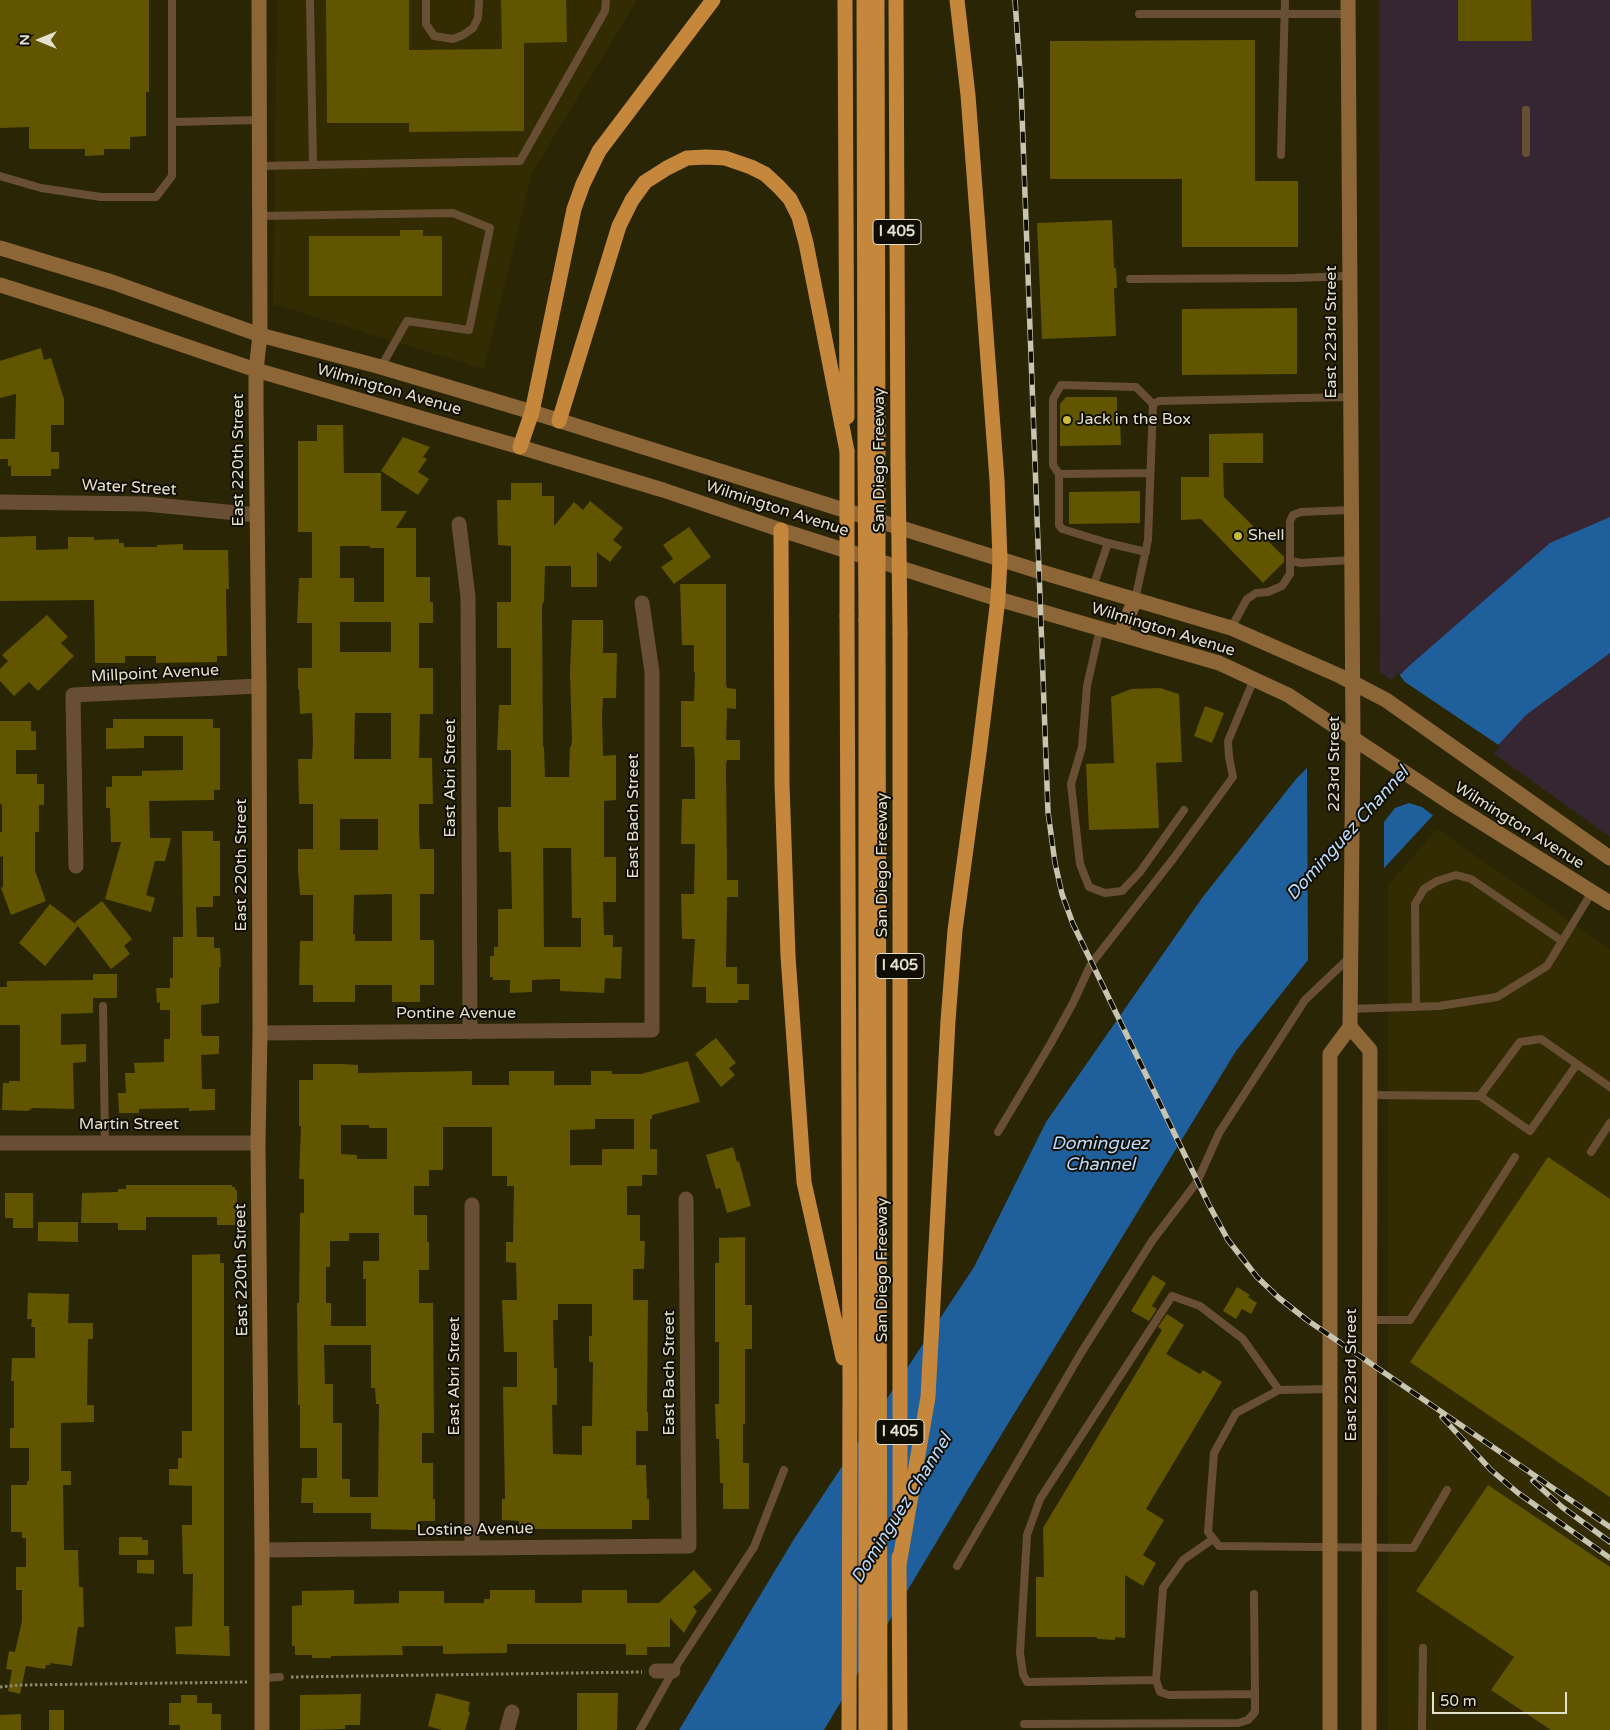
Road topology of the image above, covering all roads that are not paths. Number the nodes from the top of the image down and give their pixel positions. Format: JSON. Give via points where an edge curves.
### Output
{"nodes":[{"id":1,"x":172,"y":0,"type":"edge"},
{"id":2,"x":259,"y":0,"type":"edge"},
{"id":3,"x":310,"y":0,"type":"edge"},
{"id":4,"x":426,"y":0,"type":"edge"},
{"id":5,"x":479,"y":0,"type":"edge"},
{"id":6,"x":606,"y":0,"type":"edge"},
{"id":7,"x":713,"y":0,"type":"edge"},
{"id":8,"x":845,"y":0,"type":"edge"},
{"id":9,"x":864,"y":0,"type":"edge"},
{"id":10,"x":877,"y":0,"type":"edge"},
{"id":11,"x":896,"y":0,"type":"edge"},
{"id":12,"x":957,"y":0,"type":"edge"},
{"id":13,"x":1285,"y":0,"type":"edge"},
{"id":14,"x":1348,"y":7,"type":"edge"},
{"id":15,"x":1139,"y":14,"type":"dead end"},
{"id":16,"x":1285,"y":14,"type":"junction"},
{"id":17,"x":1526,"y":110,"type":"dead end"},
{"id":18,"x":259,"y":120,"type":"junction"},
{"id":19,"x":172,"y":122,"type":"junction"},
{"id":20,"x":1526,"y":153,"type":"dead end"},
{"id":21,"x":1282,"y":156,"type":"dead end"},
{"id":22,"x":313,"y":164,"type":"junction"},
{"id":23,"x":259,"y":166,"type":"junction"},
{"id":24,"x":0,"y":176,"type":"edge"},
{"id":25,"x":260,"y":216,"type":"junction"},
{"id":26,"x":0,"y":248,"type":"edge"},
{"id":27,"x":1349,"y":276,"type":"junction"},
{"id":28,"x":1130,"y":279,"type":"dead end"},
{"id":29,"x":0,"y":285,"type":"edge"},
{"id":30,"x":260,"y":335,"type":"junction"},
{"id":31,"x":381,"y":367,"type":"junction"},
{"id":32,"x":256,"y":370,"type":"junction"},
{"id":33,"x":1350,"y":397,"type":"junction"},
{"id":34,"x":1153,"y":404,"type":"junction"},
{"id":35,"x":532,"y":412,"type":"junction"},
{"id":36,"x":559,"y":421,"type":"junction"},
{"id":37,"x":520,"y":447,"type":"junction"},
{"id":38,"x":847,"y":451,"type":"junction"},
{"id":39,"x":871,"y":458,"type":"junction"},
{"id":40,"x":1150,"y":473,"type":"junction"},
{"id":41,"x":1060,"y":474,"type":"junction"},
{"id":42,"x":0,"y":502,"type":"edge"},
{"id":43,"x":1350,"y":510,"type":"junction"},
{"id":44,"x":257,"y":516,"type":"junction"},
{"id":45,"x":459,"y":524,"type":"dead end"},
{"id":46,"x":780,"y":530,"type":"junction"},
{"id":47,"x":1108,"y":543,"type":"junction"},
{"id":48,"x":1146,"y":552,"type":"junction"},
{"id":49,"x":1000,"y":559,"type":"junction"},
{"id":50,"x":1351,"y":560,"type":"junction"},
{"id":51,"x":1292,"y":561,"type":"junction"},
{"id":52,"x":1093,"y":587,"type":"junction"},
{"id":53,"x":998,"y":599,"type":"junction"},
{"id":54,"x":1135,"y":600,"type":"junction"},
{"id":55,"x":642,"y":603,"type":"dead end"},
{"id":56,"x":872,"y":622,"type":"junction"},
{"id":57,"x":1100,"y":628,"type":"junction"},
{"id":58,"x":1231,"y":628,"type":"junction"},
{"id":59,"x":1120,"y":634,"type":"junction"},
{"id":60,"x":1352,"y":665,"type":"joint"},
{"id":61,"x":1254,"y":679,"type":"junction"},
{"id":62,"x":1346,"y":679,"type":"junction"},
{"id":63,"x":260,"y":686,"type":"junction"},
{"id":64,"x":1352,"y":737,"type":"junction"},
{"id":65,"x":1184,"y":810,"type":"dead end"},
{"id":66,"x":1610,"y":858,"type":"edge"},
{"id":67,"x":76,"y":866,"type":"dead end"},
{"id":68,"x":1592,"y":892,"type":"junction"},
{"id":69,"x":1610,"y":903,"type":"edge"},
{"id":70,"x":1562,"y":941,"type":"junction"},
{"id":71,"x":1351,"y":956,"type":"junction"},
{"id":72,"x":104,"y":1006,"type":"dead end"},
{"id":73,"x":1416,"y":1007,"type":"junction"},
{"id":74,"x":1350,"y":1009,"type":"junction"},
{"id":75,"x":1350,"y":1027,"type":"junction"},
{"id":76,"x":652,"y":1030,"type":"joint"},
{"id":77,"x":470,"y":1032,"type":"junction"},
{"id":78,"x":260,"y":1034,"type":"junction"},
{"id":79,"x":1577,"y":1064,"type":"junction"},
{"id":80,"x":1610,"y":1087,"type":"edge"},
{"id":81,"x":1370,"y":1095,"type":"junction"},
{"id":82,"x":1480,"y":1096,"type":"junction"},
{"id":83,"x":1610,"y":1123,"type":"edge"},
{"id":84,"x":998,"y":1132,"type":"dead end"},
{"id":85,"x":0,"y":1143,"type":"edge"},
{"id":86,"x":105,"y":1143,"type":"junction"},
{"id":87,"x":258,"y":1143,"type":"junction"},
{"id":88,"x":1591,"y":1152,"type":"dead end"},
{"id":89,"x":1515,"y":1157,"type":"dead end"},
{"id":90,"x":686,"y":1200,"type":"dead end"},
{"id":91,"x":472,"y":1205,"type":"dead end"},
{"id":92,"x":1370,"y":1320,"type":"junction"},
{"id":93,"x":850,"y":1387,"type":"junction"},
{"id":94,"x":1331,"y":1389,"type":"junction"},
{"id":95,"x":1279,"y":1390,"type":"junction"},
{"id":96,"x":784,"y":1470,"type":"dead end"},
{"id":97,"x":1447,"y":1490,"type":"dead end"},
{"id":98,"x":1213,"y":1539,"type":"junction"},
{"id":99,"x":689,"y":1546,"type":"joint"},
{"id":100,"x":1330,"y":1546,"type":"junction"},
{"id":101,"x":1369,"y":1547,"type":"junction"},
{"id":102,"x":472,"y":1548,"type":"junction"},
{"id":103,"x":262,"y":1550,"type":"junction"},
{"id":104,"x":899,"y":1565,"type":"junction"},
{"id":105,"x":957,"y":1566,"type":"dead end"},
{"id":106,"x":1254,"y":1594,"type":"dead end"},
{"id":107,"x":1423,"y":1648,"type":"dead end"},
{"id":108,"x":656,"y":1671,"type":"road end"},
{"id":109,"x":673,"y":1671,"type":"junction"},
{"id":110,"x":280,"y":1677,"type":"road end"},
{"id":111,"x":262,"y":1680,"type":"junction"},
{"id":112,"x":1156,"y":1680,"type":"junction"},
{"id":113,"x":1255,"y":1694,"type":"junction"},
{"id":114,"x":512,"y":1712,"type":"dead end"},
{"id":115,"x":866,"y":1723,"type":"edge"},
{"id":116,"x":1024,"y":1724,"type":"dead end"},
{"id":117,"x":262,"y":1730,"type":"edge"},
{"id":118,"x":507,"y":1730,"type":"edge"},
{"id":119,"x":640,"y":1730,"type":"edge"},
{"id":120,"x":849,"y":1730,"type":"edge"},
{"id":121,"x":880,"y":1730,"type":"edge"},
{"id":122,"x":900,"y":1730,"type":"edge"},
{"id":123,"x":1330,"y":1730,"type":"edge"},
{"id":124,"x":1369,"y":1730,"type":"edge"},
{"id":125,"x":1422,"y":1730,"type":"edge"}],
"edges":[{"from":1,"to":19,"type":"lane"},
{"from":2,"to":18,"type":"main road","name":"East 220th Street"},
{"from":3,"to":22,"type":"lane"},
{"from":4,"to":5,"type":"lane","via":[[426,24],[434,36],[453,39],[473,28],[478,18]]},
{"from":6,"to":22,"type":"lane","via":[[605,10],[520,161]]},
{"from":7,"to":35,"type":"highway","via":[[599,151],[583,184],[574,209]]},
{"from":8,"to":38,"type":"highway","name":"San Diego Freeway"},
{"from":9,"to":39,"type":"highway"},
{"from":10,"to":39,"type":"highway"},
{"from":11,"to":104,"type":"highway","name":"San Diego Freeway","number":"I 405","bridge":true,"via":[[900,633]]},
{"from":12,"to":49,"type":"highway","via":[[968,95]]},
{"from":13,"to":16,"type":"lane"},
{"from":14,"to":16,"type":"lane"},
{"from":14,"to":27,"type":"main road","name":"East 223rd Street"},
{"from":15,"to":16,"type":"lane"},
{"from":16,"to":21,"type":"lane"},
{"from":17,"to":20,"type":"lane"},
{"from":18,"to":19,"type":"lane"},
{"from":18,"to":23,"type":"main road","name":"East 220th Street"},
{"from":19,"to":24,"type":"lane","via":[[172,176],[156,197],[84,194],[41,188]]},
{"from":22,"to":23,"type":"lane"},
{"from":23,"to":25,"type":"main road","name":"East 220th Street"},
{"from":25,"to":30,"type":"main road","name":"East 220th Street"},
{"from":25,"to":31,"type":"lane","via":[[453,213],[490,228],[470,330],[407,321]]},
{"from":26,"to":30,"type":"main road","name":"Wilmington Avenue","via":[[112,282]]},
{"from":27,"to":28,"type":"lane"},
{"from":27,"to":33,"type":"main road","name":"East 223rd Street"},
{"from":29,"to":32,"type":"main road","name":"Wilmington Avenue"},
{"from":30,"to":31,"type":"main road","name":"Wilmington Avenue"},
{"from":30,"to":32,"type":"main road","name":"East 220th Street"},
{"from":31,"to":35,"type":"main road","name":"Wilmington Avenue"},
{"from":32,"to":37,"type":"main road","name":"Wilmington Avenue"},
{"from":32,"to":44,"type":"main road","name":"East 220th Street"},
{"from":33,"to":34,"type":"lane","via":[[1159,401]]},
{"from":33,"to":43,"type":"main road","name":"East 223rd Street"},
{"from":34,"to":40,"type":"lane"},
{"from":34,"to":41,"type":"lane","via":[[1136,387],[1061,385],[1053,399],[1054,465]]},
{"from":35,"to":36,"type":"main road","name":"Wilmington Avenue"},
{"from":35,"to":37,"type":"highway"},
{"from":36,"to":38,"type":"highway","via":[[619,226],[632,200],[645,182],[687,158],[725,158],[765,174],[790,199],[799,217]]},
{"from":36,"to":49,"type":"main road","name":"Wilmington Avenue"},
{"from":37,"to":46,"type":"main road","name":"Wilmington Avenue","via":[[663,490]]},
{"from":38,"to":93,"type":"highway","name":"San Diego Freeway","bridge":true},
{"from":39,"to":56,"type":"highway","bridge":true},
{"from":40,"to":41,"type":"lane"},
{"from":40,"to":48,"type":"lane"},
{"from":41,"to":47,"type":"lane","via":[[1062,529]]},
{"from":42,"to":44,"type":"street","name":"Water Street","via":[[146,504]]},
{"from":43,"to":50,"type":"main road","name":"East 223rd Street"},
{"from":43,"to":51,"type":"lane","via":[[1301,512],[1294,516],[1290,521]]},
{"from":44,"to":63,"type":"main road","name":"East 220th Street"},
{"from":45,"to":77,"type":"street","name":"East Abri Street","via":[[468,597]]},
{"from":46,"to":53,"type":"main road","name":"Wilmington Avenue"},
{"from":46,"to":93,"type":"highway","via":[[787,947],[804,1182]]},
{"from":47,"to":48,"type":"lane"},
{"from":47,"to":52,"type":"lane"},
{"from":48,"to":54,"type":"lane"},
{"from":49,"to":52,"type":"main road","name":"Wilmington Avenue"},
{"from":49,"to":53,"type":"highway"},
{"from":50,"to":51,"type":"lane"},
{"from":50,"to":60,"type":"main road","name":"East 223rd Street"},
{"from":51,"to":58,"type":"lane","via":[[1290,574],[1282,586],[1247,599]]},
{"from":52,"to":54,"type":"main road","name":"Wilmington Avenue"},
{"from":53,"to":57,"type":"main road","name":"Wilmington Avenue"},
{"from":53,"to":104,"type":"highway","via":[[955,930],[928,1397]]},
{"from":54,"to":58,"type":"main road","name":"Wilmington Avenue"},
{"from":54,"to":59,"type":"main road"},
{"from":55,"to":76,"type":"street","name":"East Bach Street","via":[[652,672]]},
{"from":56,"to":115,"type":"highway"},
{"from":56,"to":121,"type":"highway"},
{"from":57,"to":59,"type":"main road","name":"Wilmington Avenue"},
{"from":57,"to":65,"type":"lane","via":[[1087,686],[1082,747],[1071,784],[1080,864],[1089,887],[1105,893],[1122,890],[1140,872]]},
{"from":58,"to":62,"type":"main road","name":"Wilmington Avenue"},
{"from":59,"to":61,"type":"main road","name":"Wilmington Avenue","via":[[1219,663]]},
{"from":60,"to":62,"type":"main road","name":"223rd Street"},
{"from":61,"to":64,"type":"main road","name":"Wilmington Avenue","via":[[1288,695]]},
{"from":61,"to":84,"type":"lane","via":[[1228,741],[1233,777],[1091,964],[1051,1043]]},
{"from":62,"to":64,"type":"main road","name":"223rd Street"},
{"from":62,"to":66,"type":"main road","name":"Wilmington Avenue","via":[[1386,700]]},
{"from":63,"to":67,"type":"street","name":"Millpoint Avenue","via":[[73,695]]},
{"from":63,"to":78,"type":"main road","name":"East 220th Street"},
{"from":64,"to":68,"type":"main road","name":"Wilmington Avenue"},
{"from":64,"to":71,"type":"main road","name":"223rd Street"},
{"from":68,"to":69,"type":"main road","name":"Wilmington Avenue"},
{"from":68,"to":70,"type":"lane"},
{"from":70,"to":73,"type":"lane","via":[[1547,966],[1497,997]]},
{"from":70,"to":73,"type":"lane","via":[[1471,879],[1456,875],[1436,881],[1424,889],[1415,904]]},
{"from":71,"to":74,"type":"main road"},
{"from":71,"to":105,"type":"lane","via":[[1306,1000],[1224,1125],[1197,1182],[1152,1241],[1081,1353]]},
{"from":72,"to":86,"type":"lane"},
{"from":73,"to":74,"type":"lane"},
{"from":74,"to":75,"type":"main road"},
{"from":75,"to":81,"type":"main road","name":"East 223rd Street","via":[[1370,1050]]},
{"from":75,"to":94,"type":"main road","name":"East 223rd Street","via":[[1330,1054]]},
{"from":76,"to":77,"type":"street","name":"Pontine Avenue"},
{"from":77,"to":78,"type":"street","name":"Pontine Avenue"},
{"from":78,"to":87,"type":"main road","name":"East 220th Street"},
{"from":79,"to":80,"type":"lane"},
{"from":79,"to":82,"type":"lane","via":[[1541,1039],[1520,1042]]},
{"from":79,"to":82,"type":"lane","via":[[1530,1131]]},
{"from":81,"to":82,"type":"lane"},
{"from":81,"to":92,"type":"main road","name":"East 223rd Street"},
{"from":83,"to":88,"type":"lane"},
{"from":85,"to":86,"type":"street","name":"Martin Street"},
{"from":86,"to":87,"type":"street","name":"Martin Street"},
{"from":87,"to":103,"type":"main road","name":"East 220th Street"},
{"from":89,"to":92,"type":"lane","via":[[1410,1320]]},
{"from":90,"to":99,"type":"street","name":"East Bach Street"},
{"from":91,"to":102,"type":"street","name":"East Abri Street"},
{"from":92,"to":101,"type":"main road","name":"East 223rd Street"},
{"from":93,"to":120,"type":"highway","name":"San Diego Freeway"},
{"from":94,"to":95,"type":"lane"},
{"from":94,"to":100,"type":"main road","name":"East 223rd Street"},
{"from":95,"to":98,"type":"lane","via":[[1236,1413],[1214,1453],[1208,1532]]},
{"from":95,"to":112,"type":"lane","via":[[1243,1339],[1200,1306],[1172,1296],[1040,1499],[1027,1535],[1020,1653],[1027,1682]]},
{"from":96,"to":109,"type":"lane","via":[[754,1547]]},
{"from":97,"to":101,"type":"lane","via":[[1412,1548]]},
{"from":98,"to":100,"type":"lane","via":[[1219,1546]]},
{"from":98,"to":112,"type":"lane","via":[[1183,1560],[1163,1588]]},
{"from":99,"to":102,"type":"street","name":"Lostine Avenue"},
{"from":100,"to":101,"type":"lane"},
{"from":100,"to":123,"type":"main road","name":"East 223rd Street"},
{"from":101,"to":124,"type":"main road","name":"East 223rd Street"},
{"from":102,"to":103,"type":"street","name":"Lostine Avenue"},
{"from":103,"to":111,"type":"main road","name":"East 220th Street"},
{"from":104,"to":122,"type":"highway","name":"San Diego Freeway","number":"I 405"},
{"from":106,"to":113,"type":"lane"},
{"from":107,"to":125,"type":"lane"},
{"from":108,"to":109,"type":"street"},
{"from":109,"to":119,"type":"lane"},
{"from":110,"to":111,"type":"lane"},
{"from":111,"to":117,"type":"main road","name":"East 220th Street"},
{"from":112,"to":113,"type":"lane","via":[[1160,1692],[1169,1695]]},
{"from":113,"to":116,"type":"lane","via":[[1255,1712],[1248,1720],[1238,1723]]},
{"from":114,"to":118,"type":"street"}]}
